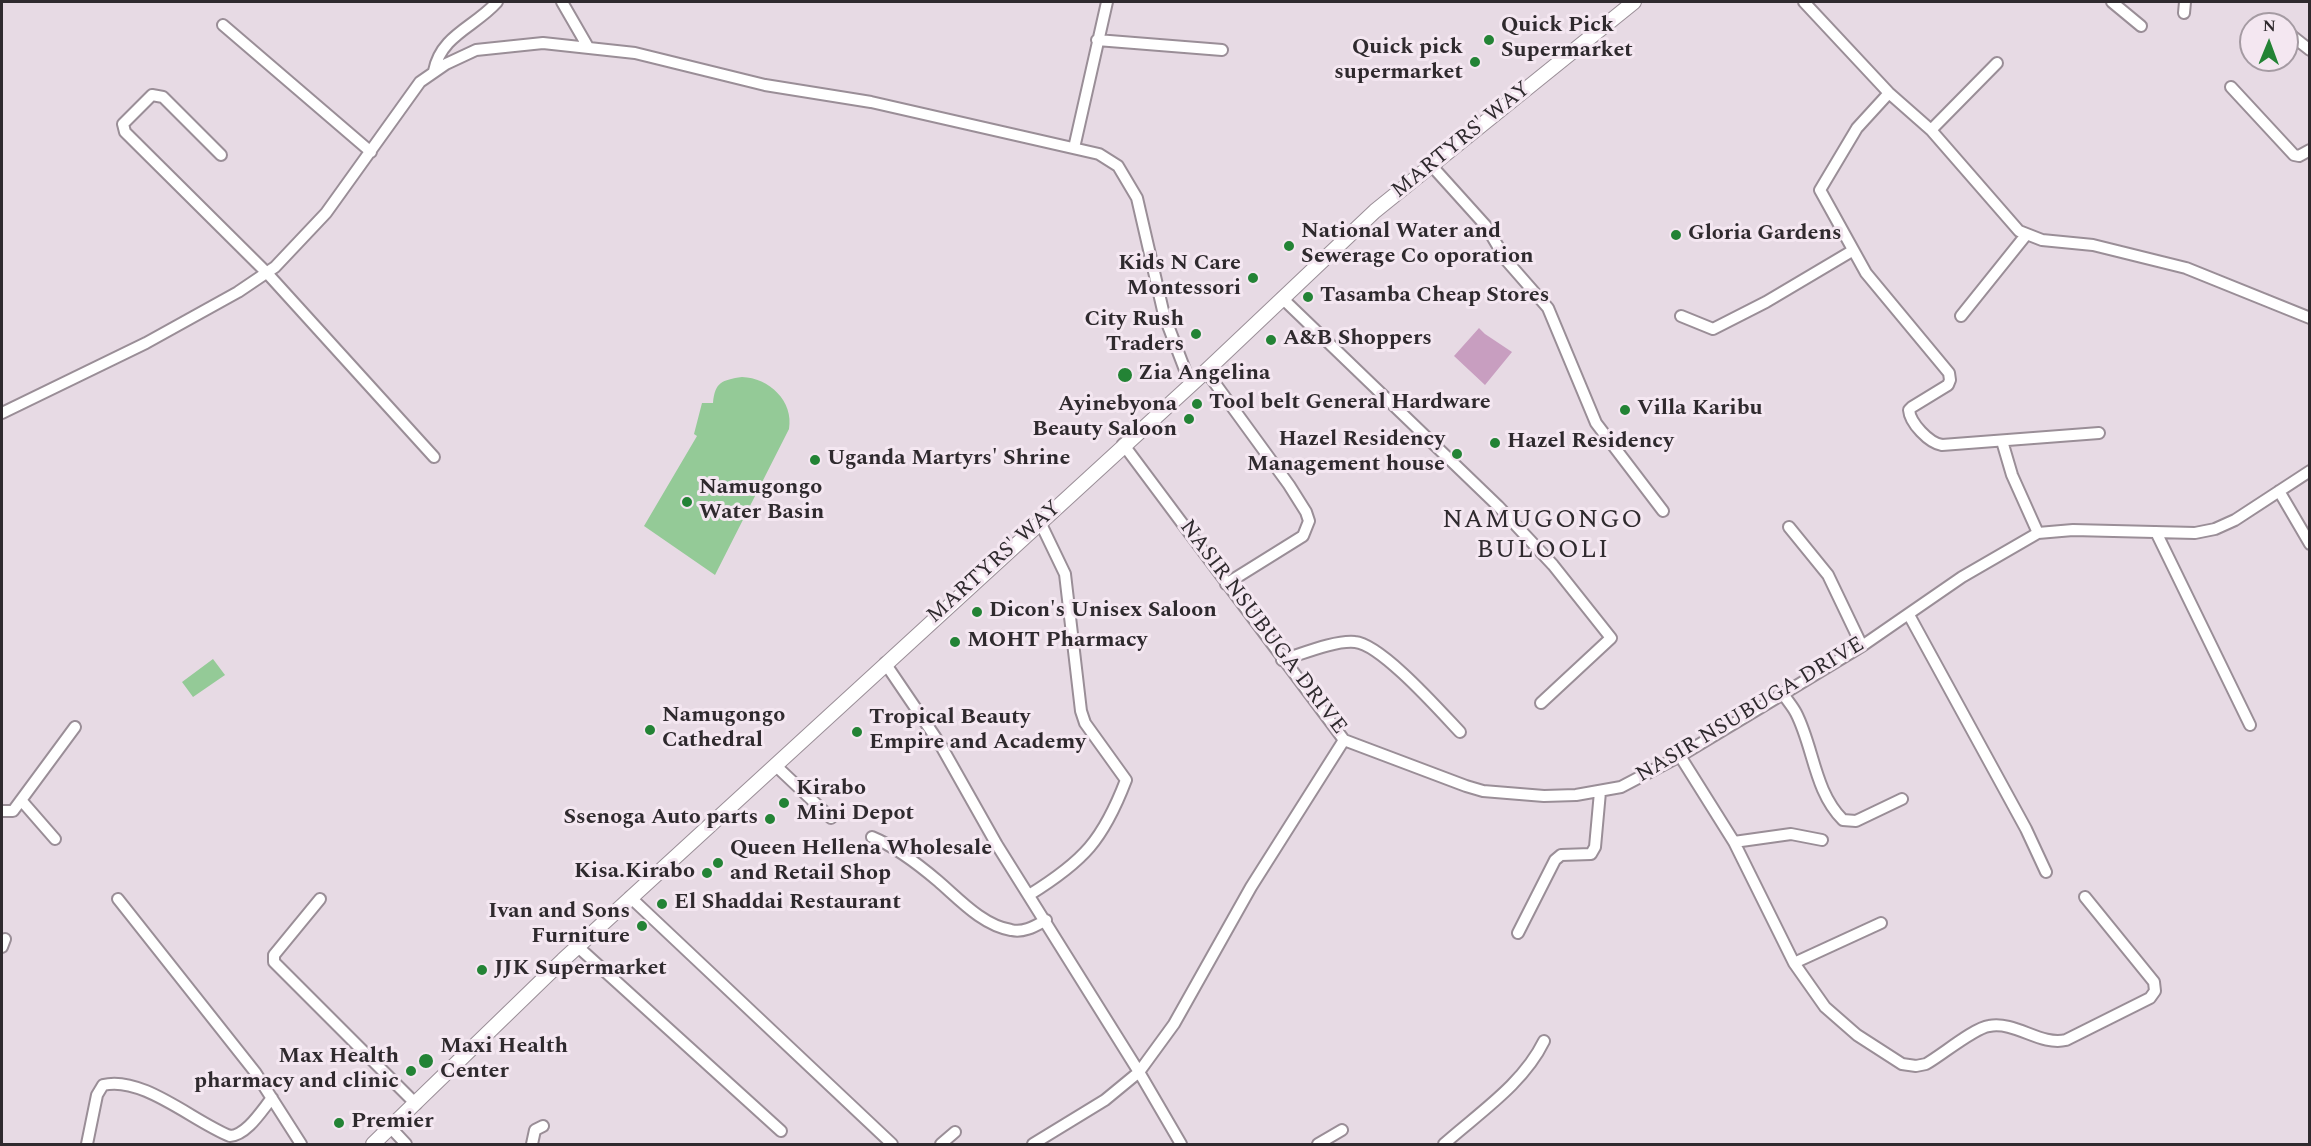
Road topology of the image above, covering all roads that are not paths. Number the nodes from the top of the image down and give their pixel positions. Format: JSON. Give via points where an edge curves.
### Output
{"nodes":[{"id":1,"x":497,"y":2,"type":"edge"},
{"id":2,"x":562,"y":2,"type":"edge"},
{"id":3,"x":1107,"y":2,"type":"edge"},
{"id":4,"x":1804,"y":2,"type":"edge"},
{"id":5,"x":2112,"y":2,"type":"edge"},
{"id":6,"x":1626,"y":4,"type":"edge"},
{"id":7,"x":224,"y":25,"type":"dead end"},
{"id":8,"x":2141,"y":26,"type":"dead end"},
{"id":9,"x":1097,"y":40,"type":"junction"},
{"id":10,"x":588,"y":47,"type":"junction"},
{"id":11,"x":1222,"y":50,"type":"dead end"},
{"id":12,"x":1997,"y":63,"type":"dead end"},
{"id":13,"x":434,"y":72,"type":"junction"},
{"id":14,"x":2231,"y":87,"type":"dead end"},
{"id":15,"x":1889,"y":93,"type":"junction"},
{"id":16,"x":1931,"y":130,"type":"junction"},
{"id":17,"x":1074,"y":148,"type":"junction"},
{"id":18,"x":2310,"y":150,"type":"edge"},
{"id":19,"x":370,"y":152,"type":"junction"},
{"id":20,"x":221,"y":155,"type":"dead end"},
{"id":21,"x":1431,"y":165,"type":"junction"},
{"id":22,"x":2026,"y":235,"type":"junction"},
{"id":23,"x":1852,"y":251,"type":"junction"},
{"id":24,"x":267,"y":273,"type":"junction"},
{"id":25,"x":1282,"y":298,"type":"junction"},
{"id":26,"x":1681,"y":316,"type":"dead end"},
{"id":27,"x":1961,"y":316,"type":"dead end"},
{"id":28,"x":2310,"y":318,"type":"edge"},
{"id":29,"x":1206,"y":371,"type":"junction"},
{"id":30,"x":1190,"y":383,"type":"junction"},
{"id":31,"x":2,"y":413,"type":"edge"},
{"id":32,"x":2099,"y":433,"type":"dead end"},
{"id":33,"x":2002,"y":441,"type":"junction"},
{"id":34,"x":1123,"y":444,"type":"junction"},
{"id":35,"x":434,"y":457,"type":"dead end"},
{"id":36,"x":2310,"y":471,"type":"edge"},
{"id":37,"x":2279,"y":491,"type":"junction"},
{"id":38,"x":1663,"y":512,"type":"dead end"},
{"id":39,"x":1040,"y":522,"type":"junction"},
{"id":40,"x":1789,"y":527,"type":"dead end"},
{"id":41,"x":2156,"y":532,"type":"junction"},
{"id":42,"x":2038,"y":533,"type":"junction"},
{"id":43,"x":2310,"y":544,"type":"edge"},
{"id":44,"x":1226,"y":584,"type":"junction"},
{"id":45,"x":1909,"y":615,"type":"junction"},
{"id":46,"x":1862,"y":646,"type":"junction"},
{"id":47,"x":1282,"y":660,"type":"junction"},
{"id":48,"x":885,"y":663,"type":"junction"},
{"id":49,"x":1783,"y":694,"type":"junction"},
{"id":50,"x":1541,"y":703,"type":"dead end"},
{"id":51,"x":2250,"y":725,"type":"dead end"},
{"id":52,"x":75,"y":727,"type":"dead end"},
{"id":53,"x":1460,"y":732,"type":"dead end"},
{"id":54,"x":1344,"y":740,"type":"junction"},
{"id":55,"x":1680,"y":756,"type":"junction"},
{"id":56,"x":775,"y":765,"type":"junction"},
{"id":57,"x":1600,"y":792,"type":"junction"},
{"id":58,"x":1902,"y":799,"type":"dead end"},
{"id":59,"x":21,"y":800,"type":"junction"},
{"id":60,"x":2,"y":811,"type":"edge"},
{"id":61,"x":831,"y":818,"type":"dead end"},
{"id":62,"x":872,"y":837,"type":"dead end"},
{"id":63,"x":55,"y":839,"type":"dead end"},
{"id":64,"x":1822,"y":840,"type":"dead end"},
{"id":65,"x":1734,"y":842,"type":"junction"},
{"id":66,"x":2046,"y":872,"type":"dead end"},
{"id":67,"x":1029,"y":895,"type":"junction"},
{"id":68,"x":630,"y":897,"type":"junction"},
{"id":69,"x":2085,"y":897,"type":"dead end"},
{"id":70,"x":118,"y":899,"type":"dead end"},
{"id":71,"x":320,"y":899,"type":"dead end"},
{"id":72,"x":1046,"y":920,"type":"junction"},
{"id":73,"x":1881,"y":923,"type":"dead end"},
{"id":74,"x":1518,"y":933,"type":"dead end"},
{"id":75,"x":577,"y":946,"type":"junction"},
{"id":76,"x":1794,"y":963,"type":"junction"},
{"id":77,"x":1544,"y":1041,"type":"dead end"},
{"id":78,"x":1139,"y":1072,"type":"junction"},
{"id":79,"x":272,"y":1098,"type":"junction"},
{"id":80,"x":416,"y":1104,"type":"junction"},
{"id":81,"x":543,"y":1126,"type":"dead end"},
{"id":82,"x":391,"y":1128,"type":"junction"},
{"id":83,"x":1342,"y":1130,"type":"dead end"},
{"id":84,"x":781,"y":1131,"type":"dead end"},
{"id":85,"x":955,"y":1132,"type":"dead end"},
{"id":86,"x":87,"y":1144,"type":"edge"},
{"id":87,"x":301,"y":1144,"type":"edge"},
{"id":88,"x":373,"y":1144,"type":"edge"},
{"id":89,"x":406,"y":1144,"type":"edge"},
{"id":90,"x":532,"y":1144,"type":"edge"},
{"id":91,"x":892,"y":1144,"type":"edge"},
{"id":92,"x":941,"y":1144,"type":"edge"},
{"id":93,"x":1033,"y":1144,"type":"edge"},
{"id":94,"x":1181,"y":1144,"type":"edge"},
{"id":95,"x":1318,"y":1144,"type":"edge"},
{"id":96,"x":1444,"y":1144,"type":"edge"}],
"edges":[{"from":1,"to":13,"type":"street","via":[[444,46]]},
{"from":2,"to":10,"type":"street"},
{"from":3,"to":9,"type":"street"},
{"from":4,"to":15,"type":"street"},
{"from":5,"to":8,"type":"street"},
{"from":6,"to":21,"type":"main road","name":"MARTYRS' WAY"},
{"from":7,"to":19,"type":"street"},
{"from":9,"to":11,"type":"street"},
{"from":9,"to":17,"type":"street"},
{"from":10,"to":13,"type":"street","via":[[543,43],[494,46],[476,50]]},
{"from":10,"to":17,"type":"street","via":[[635,53],[765,85],[871,102]]},
{"from":12,"to":16,"type":"street"},
{"from":13,"to":19,"type":"street","via":[[420,82]]},
{"from":14,"to":18,"type":"street","via":[[2294,155]]},
{"from":15,"to":16,"type":"street"},
{"from":15,"to":23,"type":"street","via":[[1857,128],[1821,186],[1823,198]]},
{"from":16,"to":22,"type":"street","via":[[1982,191]]},
{"from":17,"to":30,"type":"street","via":[[1111,160],[1132,185],[1164,315]]},
{"from":19,"to":24,"type":"street","via":[[326,213]]},
{"from":20,"to":24,"type":"street","via":[[156,94],[123,124],[125,132]]},
{"from":21,"to":25,"type":"main road","name":"MARTYRS' WAY"},
{"from":21,"to":38,"type":"street","via":[[1486,226],[1506,260],[1548,308],[1593,416]]},
{"from":22,"to":27,"type":"street"},
{"from":22,"to":28,"type":"street","via":[[2093,245],[2186,268]]},
{"from":23,"to":26,"type":"street","via":[[1713,329]]},
{"from":23,"to":33,"type":"street","via":[[1950,376],[1948,385],[1909,410],[1910,417],[1935,444]]},
{"from":24,"to":31,"type":"street","via":[[146,343]]},
{"from":24,"to":35,"type":"street"},
{"from":25,"to":29,"type":"main road","name":"MARTYRS' WAY"},
{"from":25,"to":50,"type":"street","via":[[1498,506],[1611,638]]},
{"from":29,"to":30,"type":"main road","name":"MARTYRS' WAY"},
{"from":29,"to":44,"type":"street","via":[[1289,485],[1309,521],[1303,536]]},
{"from":30,"to":34,"type":"main road","name":"MARTYRS' WAY"},
{"from":32,"to":33,"type":"street"},
{"from":33,"to":42,"type":"street","via":[[2012,475]]},
{"from":34,"to":39,"type":"main road","name":"MARTYRS' WAY"},
{"from":34,"to":44,"type":"street","name":"NASIR NSUBUGA DRIVE"},
{"from":36,"to":37,"type":"street","name":"NASIR NSUBUGA DRIVE"},
{"from":37,"to":41,"type":"street","name":"NASIR NSUBUGA DRIVE","via":[[2215,529]]},
{"from":37,"to":43,"type":"street"},
{"from":39,"to":48,"type":"main road","name":"MARTYRS' WAY"},
{"from":39,"to":67,"type":"street","via":[[1065,574],[1085,723],[1126,780],[1113,813],[1089,851]]},
{"from":40,"to":46,"type":"street","via":[[1832,583]]},
{"from":41,"to":42,"type":"street","name":"NASIR NSUBUGA DRIVE"},
{"from":41,"to":51,"type":"street"},
{"from":42,"to":45,"type":"street","name":"NASIR NSUBUGA DRIVE","via":[[1962,577]]},
{"from":44,"to":47,"type":"street","name":"NASIR NSUBUGA DRIVE"},
{"from":45,"to":46,"type":"street","name":"NASIR NSUBUGA DRIVE"},
{"from":45,"to":66,"type":"street"},
{"from":46,"to":49,"type":"street","name":"NASIR NSUBUGA DRIVE"},
{"from":47,"to":53,"type":"street","via":[[1359,642],[1410,681]]},
{"from":47,"to":54,"type":"street","name":"NASIR NSUBUGA DRIVE"},
{"from":48,"to":56,"type":"main road","name":"MARTYRS' WAY"},
{"from":48,"to":67,"type":"street","via":[[940,744]]},
{"from":49,"to":55,"type":"street","name":"NASIR NSUBUGA DRIVE"},
{"from":49,"to":58,"type":"street","via":[[1796,714],[1831,804],[1843,820],[1856,821]]},
{"from":52,"to":59,"type":"street"},
{"from":54,"to":57,"type":"street","name":"NASIR NSUBUGA DRIVE","via":[[1483,791],[1544,796]]},
{"from":54,"to":78,"type":"street","via":[[1251,887],[1174,1024]]},
{"from":55,"to":57,"type":"street","name":"NASIR NSUBUGA DRIVE","via":[[1621,787]]},
{"from":55,"to":65,"type":"street"},
{"from":56,"to":61,"type":"street"},
{"from":56,"to":68,"type":"main road","name":"MARTYRS' WAY"},
{"from":57,"to":74,"type":"street","via":[[1591,854],[1561,855],[1555,860]]},
{"from":59,"to":60,"type":"street","via":[[12,811]]},
{"from":59,"to":63,"type":"street"},
{"from":62,"to":72,"type":"street","via":[[890,846],[962,904],[994,924],[1024,930]]},
{"from":64,"to":65,"type":"street","via":[[1791,834]]},
{"from":65,"to":76,"type":"street"},
{"from":67,"to":72,"type":"street"},
{"from":68,"to":75,"type":"main road","name":"MARTYRS' WAY"},
{"from":68,"to":91,"type":"street"},
{"from":69,"to":76,"type":"street","via":[[2156,987],[2143,1004],[2066,1040],[2054,1041],[2003,1026],[1989,1026],[1933,1060],[1910,1066],[1838,1021]]},
{"from":70,"to":79,"type":"street","via":[[232,1041]]},
{"from":71,"to":80,"type":"street","via":[[274,956],[274,962]]},
{"from":72,"to":78,"type":"street"},
{"from":73,"to":76,"type":"street"},
{"from":75,"to":80,"type":"main road","name":"MARTYRS' WAY"},
{"from":75,"to":84,"type":"street"},
{"from":77,"to":96,"type":"street","via":[[1522,1076]]},
{"from":78,"to":93,"type":"street","via":[[1104,1100]]},
{"from":78,"to":94,"type":"street"},
{"from":79,"to":86,"type":"street","via":[[245,1129],[230,1136],[142,1090],[110,1083],[103,1085],[97,1095]]},
{"from":79,"to":87,"type":"street"},
{"from":80,"to":82,"type":"main road","name":"MARTYRS' WAY"},
{"from":81,"to":90,"type":"street","via":[[535,1130]]},
{"from":82,"to":88,"type":"main road","name":"MARTYRS' WAY"},
{"from":82,"to":89,"type":"street"},
{"from":83,"to":95,"type":"street"},
{"from":85,"to":92,"type":"street"}]}
